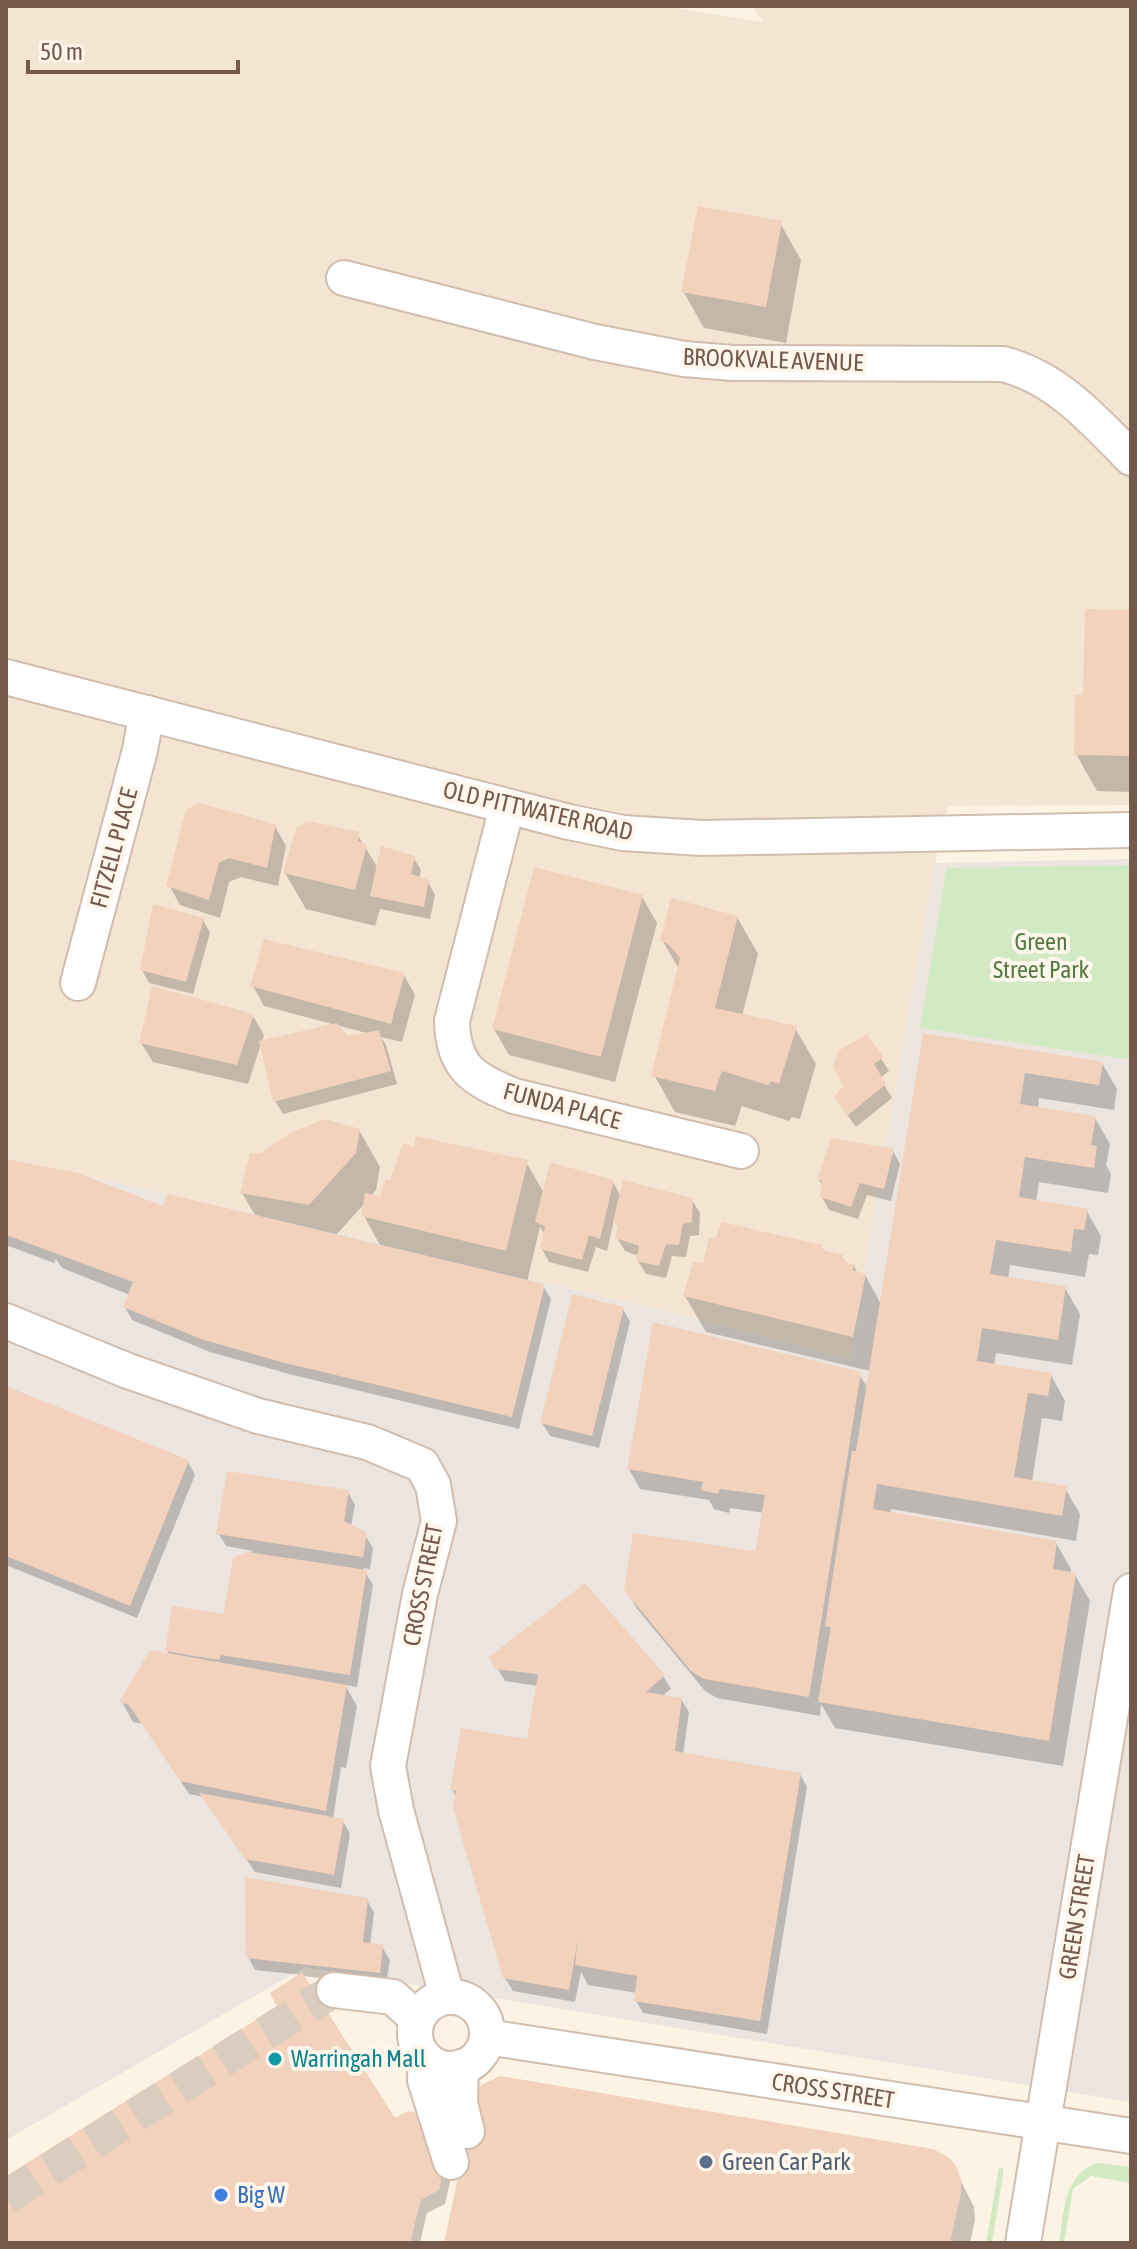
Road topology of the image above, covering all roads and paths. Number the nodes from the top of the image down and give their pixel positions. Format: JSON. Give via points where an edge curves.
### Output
{"nodes":[{"id":1,"x":344,"y":278,"type":"dead end"},
{"id":2,"x":1131,"y":458,"type":"edge"},
{"id":3,"x":6,"y":677,"type":"edge"},
{"id":4,"x":147,"y":713,"type":"junction"},
{"id":5,"x":507,"y":807,"type":"junction"},
{"id":6,"x":1131,"y":830,"type":"edge"},
{"id":7,"x":78,"y":983,"type":"dead end"},
{"id":8,"x":741,"y":1151,"type":"dead end"},
{"id":9,"x":6,"y":1321,"type":"edge"},
{"id":10,"x":1131,"y":1591,"type":"edge"},
{"id":11,"x":334,"y":1990,"type":"tunnel mouth"},
{"id":12,"x":447,"y":1996,"type":"junction"},
{"id":13,"x":417,"y":2019,"type":"junction"},
{"id":14,"x":487,"y":2037,"type":"junction"},
{"id":15,"x":426,"y":2059,"type":"junction"},
{"id":16,"x":461,"y":2067,"type":"junction"},
{"id":17,"x":1044,"y":2124,"type":"junction"},
{"id":18,"x":467,"y":2131,"type":"dead end"},
{"id":19,"x":1131,"y":2136,"type":"edge"},
{"id":20,"x":451,"y":2162,"type":"dead end"},
{"id":21,"x":1023,"y":2243,"type":"edge"}],
"edges":[{"from":1,"to":2,"type":"street","name":"BROOKVALE AVENUE","via":[[595,342],[684,359],[1003,364],[1053,386]]},
{"from":3,"to":4,"type":"street","name":"OLD PITTWATER ROAD"},
{"from":4,"to":5,"type":"street","name":"OLD PITTWATER ROAD"},
{"from":4,"to":7,"type":"street","name":"FITZELL PLACE"},
{"from":5,"to":6,"type":"street","name":"OLD PITTWATER ROAD","via":[[623,833],[702,838]]},
{"from":5,"to":8,"type":"street","name":"FUNDA PLACE","via":[[452,1021],[453,1045],[466,1070],[514,1096]]},
{"from":9,"to":12,"type":"street","name":"CROSS STREET","via":[[128,1371],[258,1416],[367,1442],[422,1465],[433,1485],[439,1521],[388,1766]]},
{"from":10,"to":17,"type":"street","name":"GREEN STREET"},
{"from":11,"to":13,"type":"street","via":[[393,1997]]},
{"from":12,"to":13,"type":"street","via":[[434,2000]]},
{"from":12,"to":14,"type":"street","via":[[476,2006]]},
{"from":13,"to":15,"type":"street","via":[[415,2037]]},
{"from":14,"to":16,"type":"street","via":[[472,2062]]},
{"from":14,"to":17,"type":"street","name":"CROSS STREET"},
{"from":15,"to":16,"type":"street","via":[[437,2066]]},
{"from":15,"to":20,"type":"street","via":[[425,2080]]},
{"from":16,"to":18,"type":"street","via":[[460,2103]]},
{"from":17,"to":19,"type":"street","name":"CROSS STREET"},
{"from":17,"to":21,"type":"street","name":"GREEN STREET"}]}
